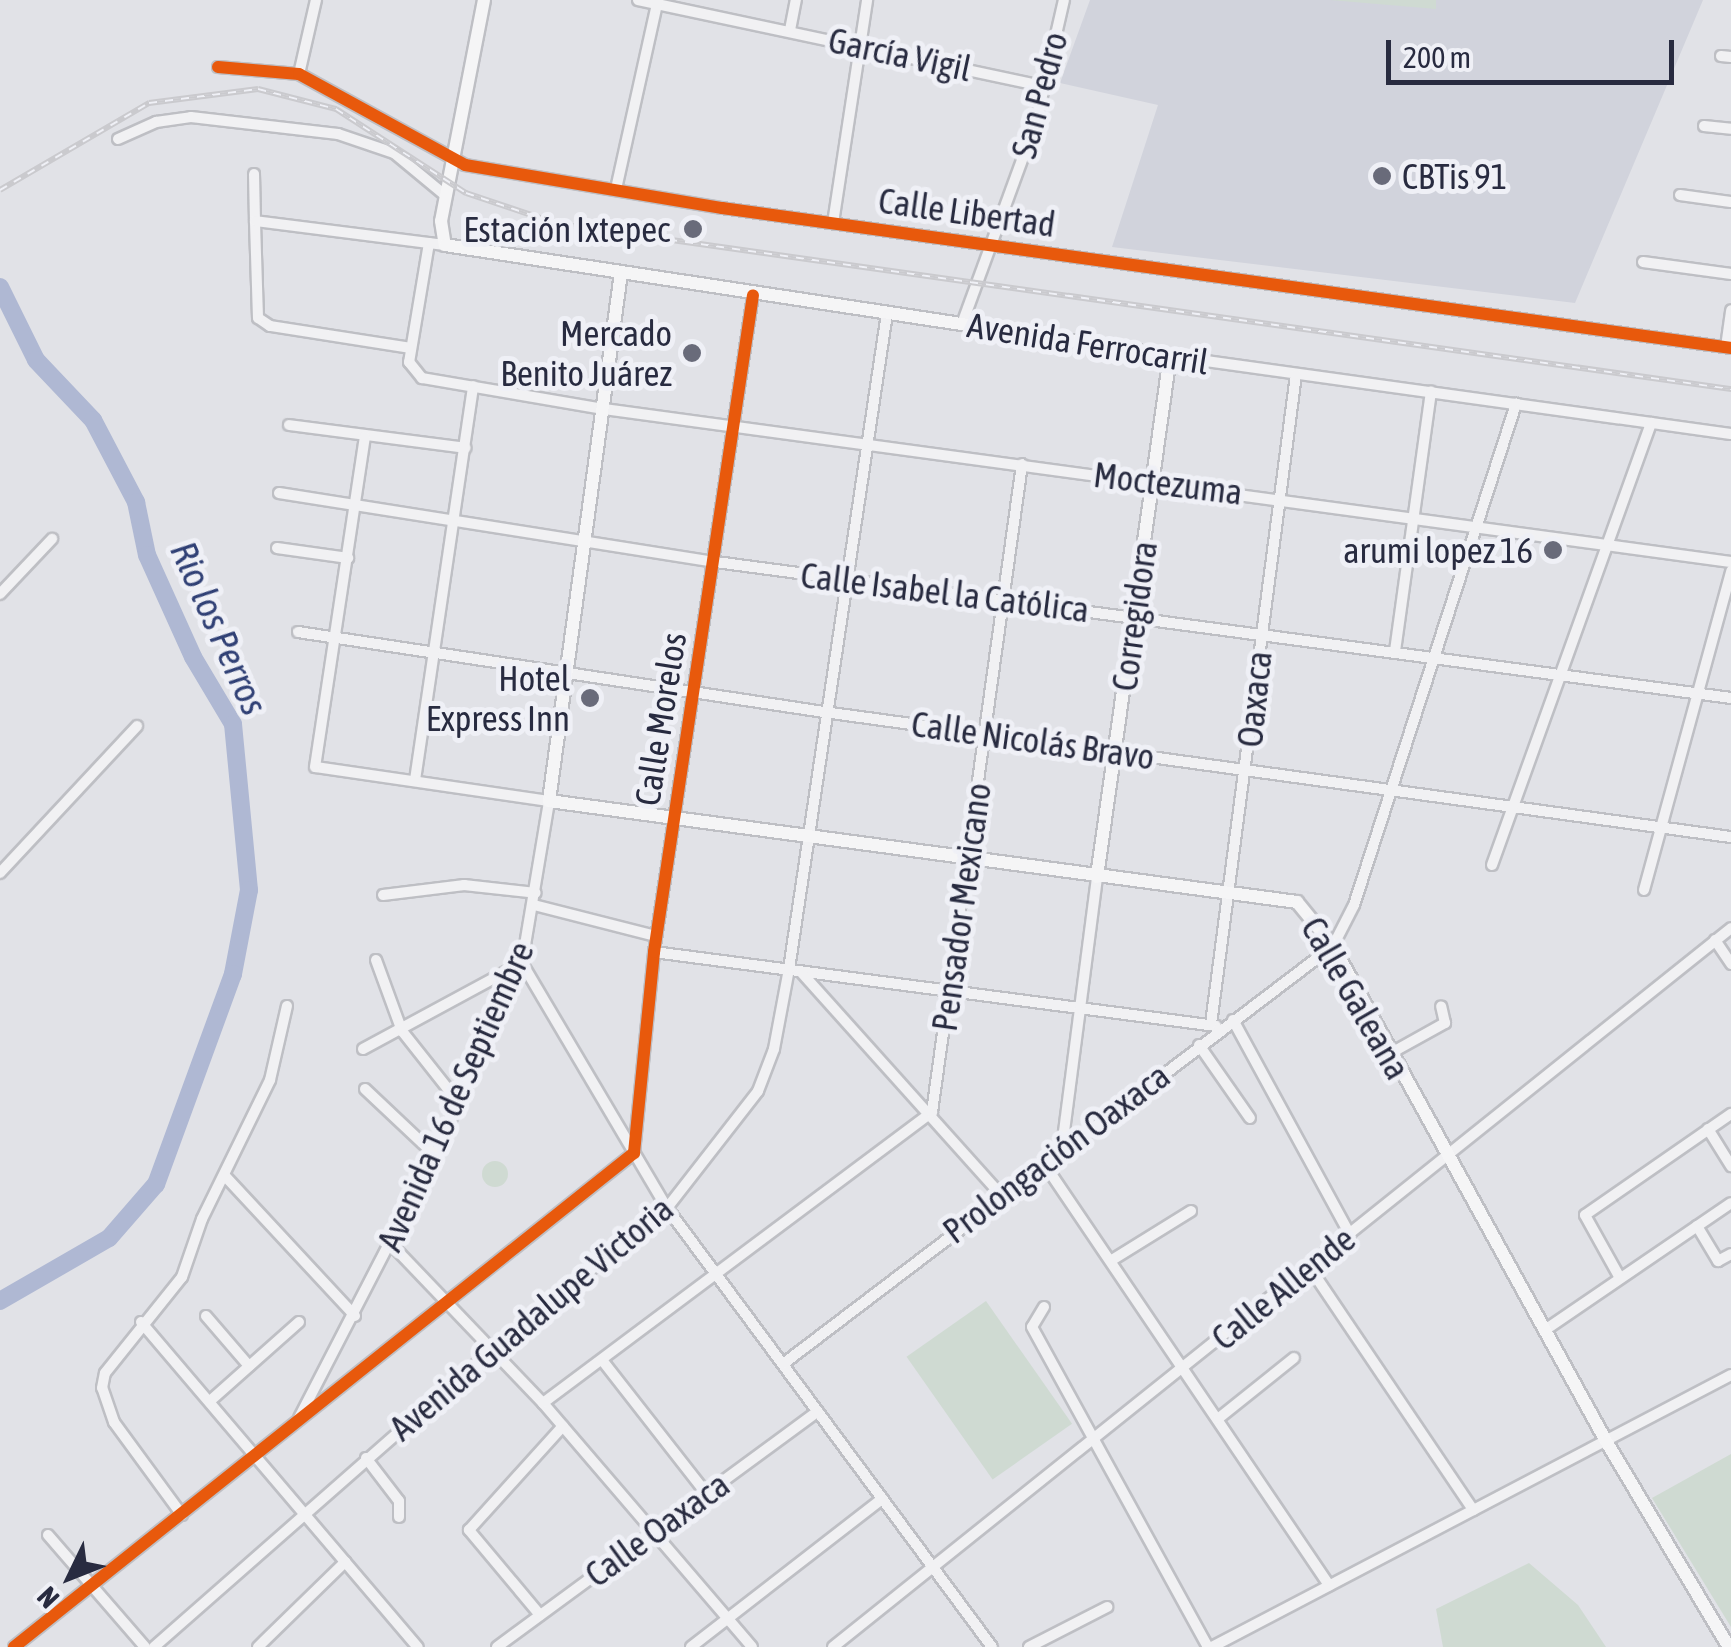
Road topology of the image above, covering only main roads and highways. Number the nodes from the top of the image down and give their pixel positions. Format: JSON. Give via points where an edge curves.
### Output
{"nodes":[{"id":1,"x":484,"y":0,"type":"edge"},
{"id":2,"x":620,"y":273,"type":"junction"},
{"id":3,"x":1170,"y":356,"type":"joint"},
{"id":4,"x":549,"y":801,"type":"joint"},
{"id":5,"x":1097,"y":877,"type":"junction"},
{"id":6,"x":1729,"y":1647,"type":"edge"}],
"edges":[{"from":1,"to":2,"type":"main road","name":"Avenida Ferrocarril","via":[[446,196],[446,245]]},
{"from":2,"to":3,"type":"main road","name":"Avenida Ferrocarril"},
{"from":2,"to":4,"type":"main road","name":"Avenida 16 de Septiembre"},
{"from":3,"to":5,"type":"main road","name":"Corregidora"},
{"from":4,"to":5,"type":"main road","name":"Calle Galeana"},
{"from":5,"to":6,"type":"main road","name":"Calle Galeana","via":[[1297,902],[1333,946],[1446,1157]]}]}
